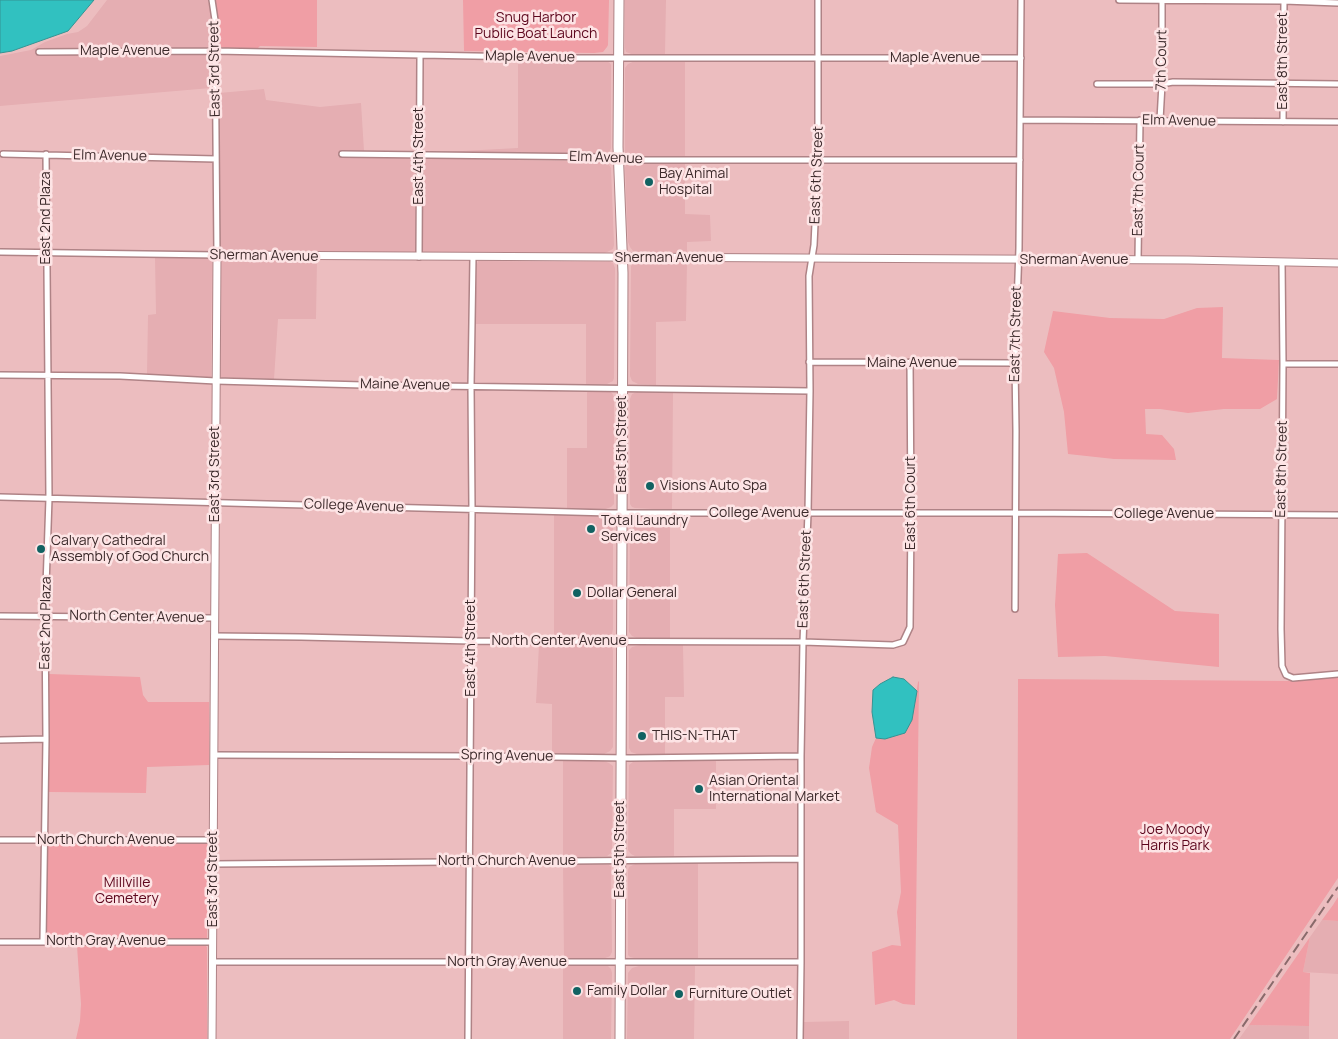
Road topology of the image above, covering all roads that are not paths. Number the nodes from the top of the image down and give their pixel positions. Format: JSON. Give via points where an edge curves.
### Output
{"nodes":[{"id":1,"x":212,"y":0,"type":"edge"},
{"id":2,"x":619,"y":0,"type":"edge"},
{"id":3,"x":818,"y":0,"type":"edge"},
{"id":4,"x":1021,"y":0,"type":"edge"},
{"id":5,"x":1119,"y":0,"type":"edge"},
{"id":6,"x":1162,"y":0,"type":"edge"},
{"id":7,"x":1284,"y":0,"type":"edge"},
{"id":8,"x":1338,"y":3,"type":"edge"},
{"id":9,"x":215,"y":51,"type":"junction"},
{"id":10,"x":39,"y":52,"type":"dead end"},
{"id":11,"x":420,"y":56,"type":"junction"},
{"id":12,"x":618,"y":58,"type":"junction"},
{"id":13,"x":817,"y":58,"type":"junction"},
{"id":14,"x":1021,"y":58,"type":"junction"},
{"id":15,"x":1097,"y":84,"type":"dead end"},
{"id":16,"x":1162,"y":84,"type":"junction"},
{"id":17,"x":1283,"y":84,"type":"junction"},
{"id":18,"x":1338,"y":84,"type":"edge"},
{"id":19,"x":1020,"y":120,"type":"junction"},
{"id":20,"x":1140,"y":120,"type":"junction"},
{"id":21,"x":1160,"y":120,"type":"junction"},
{"id":22,"x":1283,"y":122,"type":"junction"},
{"id":23,"x":1338,"y":122,"type":"edge"},
{"id":24,"x":3,"y":154,"type":"dead end"},
{"id":25,"x":46,"y":154,"type":"junction"},
{"id":26,"x":342,"y":154,"type":"dead end"},
{"id":27,"x":419,"y":155,"type":"junction"},
{"id":28,"x":618,"y":158,"type":"junction"},
{"id":29,"x":216,"y":159,"type":"junction"},
{"id":30,"x":818,"y":159,"type":"junction"},
{"id":31,"x":1020,"y":160,"type":"junction"},
{"id":32,"x":0,"y":252,"type":"edge"},
{"id":33,"x":46,"y":252,"type":"junction"},
{"id":34,"x":217,"y":255,"type":"junction"},
{"id":35,"x":419,"y":256,"type":"junction"},
{"id":36,"x":473,"y":257,"type":"junction"},
{"id":37,"x":622,"y":258,"type":"junction"},
{"id":38,"x":812,"y":259,"type":"junction"},
{"id":39,"x":1018,"y":260,"type":"junction"},
{"id":40,"x":1138,"y":260,"type":"junction"},
{"id":41,"x":1282,"y":262,"type":"junction"},
{"id":42,"x":1338,"y":262,"type":"edge"},
{"id":43,"x":809,"y":362,"type":"junction"},
{"id":44,"x":910,"y":362,"type":"junction"},
{"id":45,"x":1015,"y":363,"type":"junction"},
{"id":46,"x":1283,"y":364,"type":"junction"},
{"id":47,"x":1338,"y":364,"type":"edge"},
{"id":48,"x":0,"y":375,"type":"edge"},
{"id":49,"x":48,"y":375,"type":"junction"},
{"id":50,"x":216,"y":380,"type":"junction"},
{"id":51,"x":471,"y":386,"type":"junction"},
{"id":52,"x":622,"y":388,"type":"junction"},
{"id":53,"x":810,"y":390,"type":"junction"},
{"id":54,"x":0,"y":497,"type":"edge"},
{"id":55,"x":49,"y":498,"type":"junction"},
{"id":56,"x":215,"y":502,"type":"junction"},
{"id":57,"x":472,"y":509,"type":"junction"},
{"id":58,"x":622,"y":513,"type":"junction"},
{"id":59,"x":808,"y":513,"type":"junction"},
{"id":60,"x":911,"y":513,"type":"junction"},
{"id":61,"x":1014,"y":513,"type":"junction"},
{"id":62,"x":1282,"y":514,"type":"junction"},
{"id":63,"x":1338,"y":515,"type":"edge"},
{"id":64,"x":1015,"y":609,"type":"dead end"},
{"id":65,"x":0,"y":616,"type":"edge"},
{"id":66,"x":45,"y":616,"type":"junction"},
{"id":67,"x":214,"y":618,"type":"junction"},
{"id":68,"x":214,"y":636,"type":"junction"},
{"id":69,"x":470,"y":641,"type":"junction"},
{"id":70,"x":621,"y":641,"type":"junction"},
{"id":71,"x":803,"y":642,"type":"junction"},
{"id":72,"x":903,"y":642,"type":"joint"},
{"id":73,"x":1338,"y":674,"type":"edge"},
{"id":74,"x":46,"y":739,"type":"junction"},
{"id":75,"x":0,"y":740,"type":"edge"},
{"id":76,"x":214,"y":755,"type":"junction"},
{"id":77,"x":471,"y":756,"type":"junction"},
{"id":78,"x":800,"y":756,"type":"junction"},
{"id":79,"x":621,"y":758,"type":"junction"},
{"id":80,"x":0,"y":840,"type":"edge"},
{"id":81,"x":45,"y":840,"type":"junction"},
{"id":82,"x":213,"y":840,"type":"junction"},
{"id":83,"x":800,"y":858,"type":"junction"},
{"id":84,"x":620,"y":860,"type":"junction"},
{"id":85,"x":470,"y":861,"type":"junction"},
{"id":86,"x":213,"y":864,"type":"junction"},
{"id":87,"x":43,"y":941,"type":"junction"},
{"id":88,"x":0,"y":942,"type":"edge"},
{"id":89,"x":212,"y":942,"type":"junction"},
{"id":90,"x":212,"y":962,"type":"junction"},
{"id":91,"x":469,"y":962,"type":"junction"},
{"id":92,"x":620,"y":962,"type":"junction"},
{"id":93,"x":801,"y":962,"type":"junction"},
{"id":94,"x":212,"y":1039,"type":"edge"},
{"id":95,"x":468,"y":1039,"type":"edge"},
{"id":96,"x":620,"y":1039,"type":"edge"},
{"id":97,"x":800,"y":1039,"type":"edge"}],
"edges":[{"from":1,"to":9,"type":"street","name":"East 3rd Street"},
{"from":2,"to":12,"type":"main road","name":"East 5th Street"},
{"from":3,"to":13,"type":"street","name":"East 6th Street"},
{"from":4,"to":14,"type":"street","name":"East 7th Street"},
{"from":5,"to":6,"type":"street"},
{"from":6,"to":7,"type":"street"},
{"from":6,"to":16,"type":"street","name":"7th Court"},
{"from":7,"to":8,"type":"street"},
{"from":7,"to":17,"type":"street","name":"East 8th Street"},
{"from":9,"to":10,"type":"street","name":"Maple Avenue"},
{"from":9,"to":11,"type":"street","name":"Maple Avenue"},
{"from":9,"to":29,"type":"street","name":"East 3rd Street"},
{"from":11,"to":12,"type":"street","name":"Maple Avenue"},
{"from":11,"to":27,"type":"street","name":"East 4th Street"},
{"from":12,"to":13,"type":"street","name":"Maple Avenue"},
{"from":12,"to":28,"type":"main road","name":"East 5th Street"},
{"from":13,"to":14,"type":"street","name":"Maple Avenue"},
{"from":13,"to":30,"type":"street","name":"East 6th Street"},
{"from":14,"to":19,"type":"street","name":"East 7th Street"},
{"from":15,"to":16,"type":"street"},
{"from":16,"to":17,"type":"street"},
{"from":16,"to":21,"type":"street","name":"7th Court"},
{"from":17,"to":18,"type":"street"},
{"from":17,"to":22,"type":"street","name":"East 8th Street"},
{"from":19,"to":20,"type":"street","name":"Elm Avenue"},
{"from":19,"to":31,"type":"street","name":"East 7th Street"},
{"from":20,"to":21,"type":"street","name":"Elm Avenue"},
{"from":20,"to":40,"type":"street","name":"East 7th Court"},
{"from":21,"to":22,"type":"street","name":"Elm Avenue"},
{"from":22,"to":23,"type":"street","name":"Elm Avenue"},
{"from":24,"to":25,"type":"street","name":"Elm Avenue"},
{"from":25,"to":29,"type":"street","name":"Elm Avenue"},
{"from":25,"to":33,"type":"street","name":"East 2nd Plaza"},
{"from":26,"to":27,"type":"street","name":"Elm Avenue"},
{"from":27,"to":28,"type":"street","name":"Elm Avenue"},
{"from":27,"to":35,"type":"street","name":"East 4th Street"},
{"from":28,"to":30,"type":"street","name":"Elm Avenue"},
{"from":28,"to":37,"type":"main road","name":"East 5th Street"},
{"from":29,"to":34,"type":"street","name":"East 3rd Street"},
{"from":30,"to":31,"type":"street","name":"Elm Avenue"},
{"from":30,"to":38,"type":"street","name":"East 6th Street"},
{"from":31,"to":39,"type":"street","name":"East 7th Street"},
{"from":32,"to":33,"type":"street","name":"Sherman Avenue"},
{"from":33,"to":34,"type":"street","name":"Sherman Avenue"},
{"from":33,"to":49,"type":"street","name":"East 2nd Plaza"},
{"from":34,"to":35,"type":"street","name":"Sherman Avenue"},
{"from":34,"to":50,"type":"street","name":"East 3rd Street"},
{"from":35,"to":36,"type":"street","name":"Sherman Avenue"},
{"from":36,"to":37,"type":"street","name":"Sherman Avenue"},
{"from":36,"to":51,"type":"street","name":"East 4th Street"},
{"from":37,"to":38,"type":"street","name":"Sherman Avenue"},
{"from":37,"to":52,"type":"main road","name":"East 5th Street"},
{"from":38,"to":39,"type":"street","name":"Sherman Avenue"},
{"from":38,"to":43,"type":"street","name":"East 6th Street","via":[[809,276]]},
{"from":39,"to":40,"type":"street","name":"Sherman Avenue"},
{"from":39,"to":45,"type":"street","name":"East 7th Street"},
{"from":40,"to":41,"type":"street","name":"Sherman Avenue"},
{"from":41,"to":42,"type":"street","name":"Sherman Avenue"},
{"from":41,"to":46,"type":"street","name":"East 8th Street"},
{"from":43,"to":44,"type":"street","name":"Maine Avenue"},
{"from":43,"to":53,"type":"street","name":"East 6th Street"},
{"from":44,"to":45,"type":"street","name":"Maine Avenue"},
{"from":44,"to":60,"type":"street","name":"East 6th Court"},
{"from":45,"to":61,"type":"street","name":"East 7th Street"},
{"from":46,"to":47,"type":"street"},
{"from":46,"to":62,"type":"street","name":"East 8th Street"},
{"from":48,"to":49,"type":"street","name":"Maine Avenue"},
{"from":49,"to":50,"type":"street","name":"Maine Avenue"},
{"from":49,"to":55,"type":"street","name":"East 2nd Plaza"},
{"from":50,"to":51,"type":"street","name":"Maine Avenue"},
{"from":50,"to":56,"type":"street","name":"East 3rd Street"},
{"from":51,"to":52,"type":"street","name":"Maine Avenue"},
{"from":51,"to":57,"type":"street","name":"East 4th Street"},
{"from":52,"to":53,"type":"street","name":"Maine Avenue"},
{"from":52,"to":58,"type":"main road","name":"East 5th Street"},
{"from":53,"to":59,"type":"street","name":"East 6th Street"},
{"from":54,"to":55,"type":"street","name":"College Avenue"},
{"from":55,"to":56,"type":"street","name":"College Avenue"},
{"from":55,"to":66,"type":"street","name":"East 2nd Plaza"},
{"from":56,"to":57,"type":"street","name":"College Avenue"},
{"from":56,"to":67,"type":"street","name":"East 3rd Street"},
{"from":57,"to":58,"type":"street","name":"College Avenue"},
{"from":57,"to":69,"type":"street","name":"East 4th Street"},
{"from":58,"to":59,"type":"street","name":"College Avenue"},
{"from":58,"to":70,"type":"main road","name":"East 5th Street"},
{"from":59,"to":60,"type":"street","name":"College Avenue"},
{"from":59,"to":71,"type":"street","name":"East 6th Street"},
{"from":60,"to":61,"type":"street","name":"College Avenue"},
{"from":60,"to":72,"type":"street","name":"East 6th Court","via":[[910,627]]},
{"from":61,"to":62,"type":"street","name":"College Avenue"},
{"from":61,"to":64,"type":"street","name":"East 7th Street"},
{"from":62,"to":63,"type":"street","name":"College Avenue"},
{"from":62,"to":73,"type":"street","name":"East 8th Street","via":[[1282,668],[1286,674],[1296,678]]},
{"from":65,"to":66,"type":"street","name":"North Center Avenue"},
{"from":66,"to":67,"type":"street","name":"North Center Avenue"},
{"from":66,"to":74,"type":"street","name":"East 2nd Plaza"},
{"from":67,"to":68,"type":"street","name":"East 3rd Street"},
{"from":68,"to":69,"type":"street","name":"North Center Avenue"},
{"from":68,"to":76,"type":"street","name":"East 3rd Street"},
{"from":69,"to":70,"type":"street","name":"North Center Avenue"},
{"from":69,"to":77,"type":"street","name":"East 4th Street"},
{"from":70,"to":71,"type":"street","name":"North Center Avenue"},
{"from":70,"to":79,"type":"main road","name":"East 5th Street"},
{"from":71,"to":72,"type":"street","name":"North Center Avenue","via":[[893,645]]},
{"from":71,"to":78,"type":"street","name":"East 6th Street"},
{"from":74,"to":75,"type":"street"},
{"from":74,"to":81,"type":"street","name":"East 2nd Plaza"},
{"from":76,"to":77,"type":"street","name":"Spring Avenue"},
{"from":76,"to":82,"type":"street","name":"East 3rd Street"},
{"from":77,"to":79,"type":"street","name":"Spring Avenue"},
{"from":77,"to":85,"type":"street","name":"East 4th Street"},
{"from":78,"to":79,"type":"street","name":"Spring Avenue"},
{"from":78,"to":83,"type":"street","name":"East 6th Street"},
{"from":79,"to":84,"type":"main road","name":"East 5th Street"},
{"from":80,"to":81,"type":"street","name":"North Church Avenue"},
{"from":81,"to":82,"type":"street","name":"North Church Avenue"},
{"from":81,"to":87,"type":"street","name":"East 2nd Plaza"},
{"from":82,"to":86,"type":"street","name":"East 3rd Street"},
{"from":83,"to":84,"type":"street","name":"North Church Avenue"},
{"from":83,"to":93,"type":"street","name":"East 6th Street"},
{"from":84,"to":85,"type":"street","name":"North Church Avenue"},
{"from":84,"to":92,"type":"main road","name":"East 5th Street"},
{"from":85,"to":86,"type":"street","name":"North Church Avenue"},
{"from":85,"to":91,"type":"street","name":"East 4th Street"},
{"from":86,"to":89,"type":"street","name":"East 3rd Street"},
{"from":87,"to":88,"type":"street","name":"North Gray Avenue"},
{"from":87,"to":89,"type":"street","name":"North Gray Avenue"},
{"from":89,"to":90,"type":"street","name":"East 3rd Street"},
{"from":90,"to":91,"type":"street","name":"North Gray Avenue"},
{"from":90,"to":94,"type":"street","name":"East 3rd Street"},
{"from":91,"to":92,"type":"street","name":"North Gray Avenue"},
{"from":91,"to":95,"type":"street","name":"East 4th Street"},
{"from":92,"to":93,"type":"street","name":"North Gray Avenue"},
{"from":92,"to":96,"type":"main road","name":"East 5th Street"},
{"from":93,"to":97,"type":"street","name":"East 6th Street"}]}
